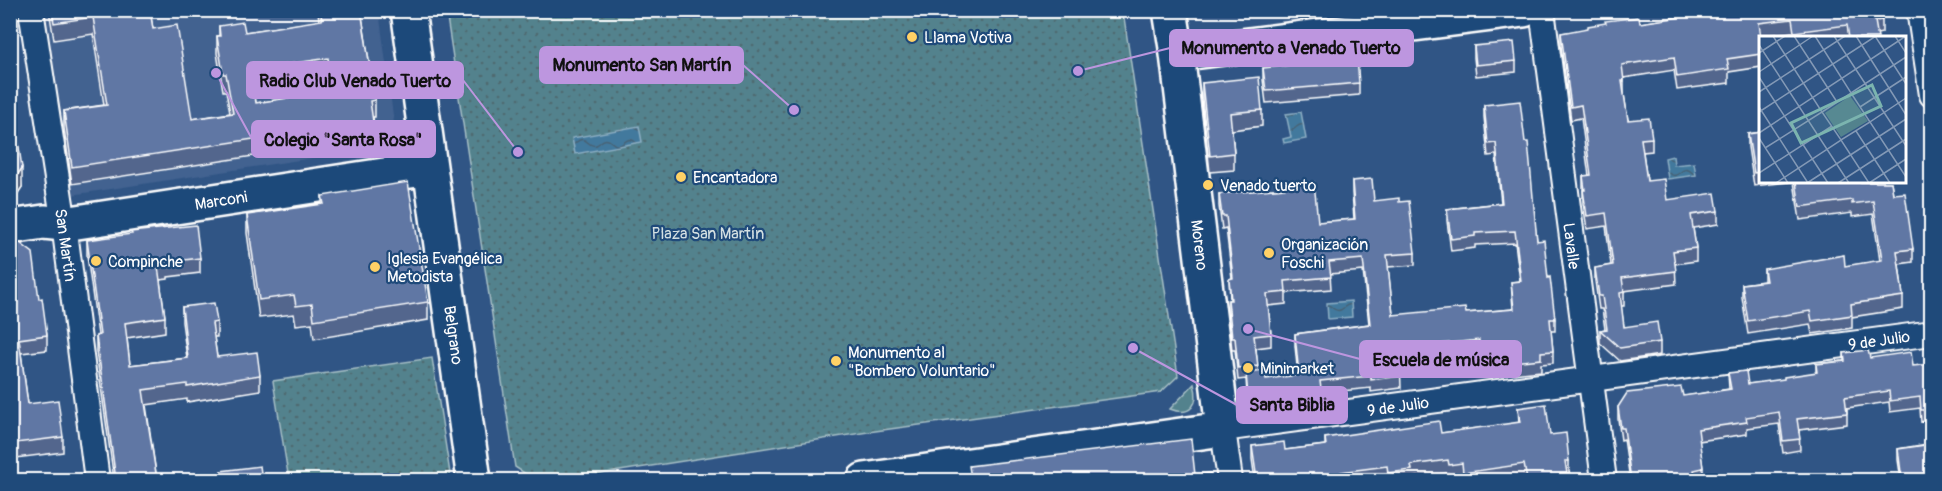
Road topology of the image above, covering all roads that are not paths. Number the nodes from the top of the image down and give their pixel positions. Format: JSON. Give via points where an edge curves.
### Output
{"nodes":[{"id":1,"x":31,"y":10,"type":"edge"},
{"id":2,"x":408,"y":10,"type":"edge"},
{"id":3,"x":1170,"y":10,"type":"edge"},
{"id":4,"x":1524,"y":10,"type":"edge"},
{"id":5,"x":1542,"y":10,"type":"edge"},
{"id":6,"x":1919,"y":10,"type":"edge"},
{"id":7,"x":1177,"y":54,"type":"junction"},
{"id":8,"x":1932,"y":95,"type":"edge"},
{"id":9,"x":430,"y":168,"type":"junction"},
{"id":10,"x":64,"y":224,"type":"junction"},
{"id":11,"x":10,"y":227,"type":"edge"},
{"id":12,"x":1932,"y":333,"type":"edge"},
{"id":13,"x":1589,"y":379,"type":"junction"},
{"id":14,"x":1223,"y":429,"type":"junction"},
{"id":15,"x":97,"y":480,"type":"edge"},
{"id":16,"x":474,"y":480,"type":"edge"},
{"id":17,"x":864,"y":480,"type":"edge"},
{"id":18,"x":1230,"y":480,"type":"edge"},
{"id":19,"x":1604,"y":480,"type":"edge"}],
"edges":[{"from":1,"to":10,"type":"street","name":"San Martín"},
{"from":2,"to":9,"type":"main road","name":"Belgrano"},
{"from":3,"to":7,"type":"main road","name":"Moreno"},
{"from":4,"to":7,"type":"main road"},
{"from":5,"to":13,"type":"street","name":"Lavalle"},
{"from":6,"to":8,"type":"street"},
{"from":7,"to":14,"type":"main road","name":"Moreno"},
{"from":9,"to":10,"type":"main road","name":"Marconi"},
{"from":9,"to":16,"type":"main road","name":"Belgrano"},
{"from":10,"to":11,"type":"main road","name":"Marconi","via":[[44,222]]},
{"from":10,"to":15,"type":"street","name":"San Martín"},
{"from":12,"to":13,"type":"street","name":"9 de Julio"},
{"from":13,"to":14,"type":"street","name":"9 de Julio"},
{"from":13,"to":19,"type":"street","name":"Lavalle"},
{"from":14,"to":17,"type":"main road","name":"9 de Julio"},
{"from":14,"to":18,"type":"street","name":"Moreno"}]}
